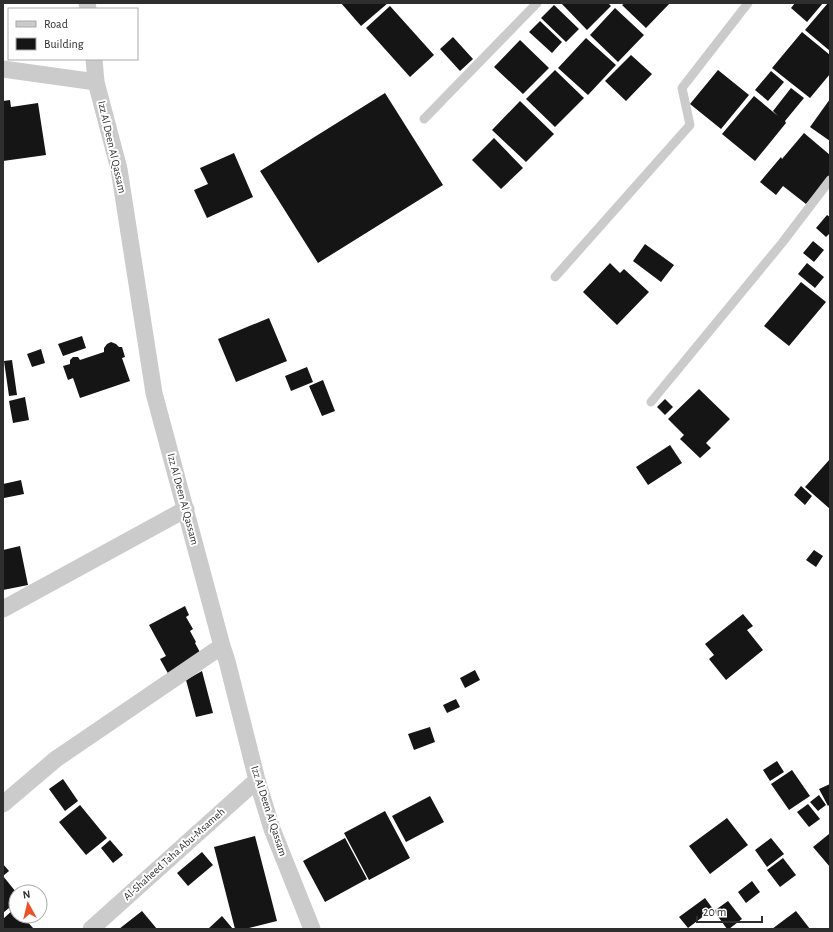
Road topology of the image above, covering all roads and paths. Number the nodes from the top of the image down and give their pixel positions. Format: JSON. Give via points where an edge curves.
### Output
{"nodes":[{"id":1,"x":537,"y":3,"type":"edge"},
{"id":2,"x":748,"y":3,"type":"edge"},
{"id":3,"x":94,"y":60,"type":"edge"},
{"id":4,"x":3,"y":69,"type":"edge"},
{"id":5,"x":96,"y":82,"type":"junction"},
{"id":6,"x":424,"y":119,"type":"dead end"},
{"id":7,"x":830,"y":180,"type":"edge"},
{"id":8,"x":555,"y":277,"type":"dead end"},
{"id":9,"x":651,"y":402,"type":"dead end"},
{"id":10,"x":186,"y":509,"type":"junction"},
{"id":11,"x":3,"y":609,"type":"edge"},
{"id":12,"x":222,"y":646,"type":"junction"},
{"id":13,"x":257,"y":780,"type":"junction"},
{"id":14,"x":3,"y":804,"type":"edge"},
{"id":15,"x":91,"y":929,"type":"edge"},
{"id":16,"x":312,"y":929,"type":"edge"}],
"edges":[{"from":1,"to":6,"type":"lane"},
{"from":2,"to":8,"type":"lane","via":[[682,88],[690,125]]},
{"from":3,"to":5,"type":"street","name":"Izz Al Deen Al Qassam"},
{"from":4,"to":5,"type":"street"},
{"from":5,"to":10,"type":"street","name":"Izz Al Deen Al Qassam","via":[[119,169],[154,393]]},
{"from":7,"to":9,"type":"lane","via":[[782,243]]},
{"from":10,"to":11,"type":"street"},
{"from":10,"to":12,"type":"street","name":"Izz Al Deen Al Qassam"},
{"from":12,"to":13,"type":"street","name":"Izz Al Deen Al Qassam"},
{"from":12,"to":14,"type":"street","via":[[56,759]]},
{"from":13,"to":15,"type":"street","name":"Al-Shaheed Taha Abu-Msameh"},
{"from":13,"to":16,"type":"street","name":"Izz Al Deen Al Qassam","via":[[272,829]]}]}
